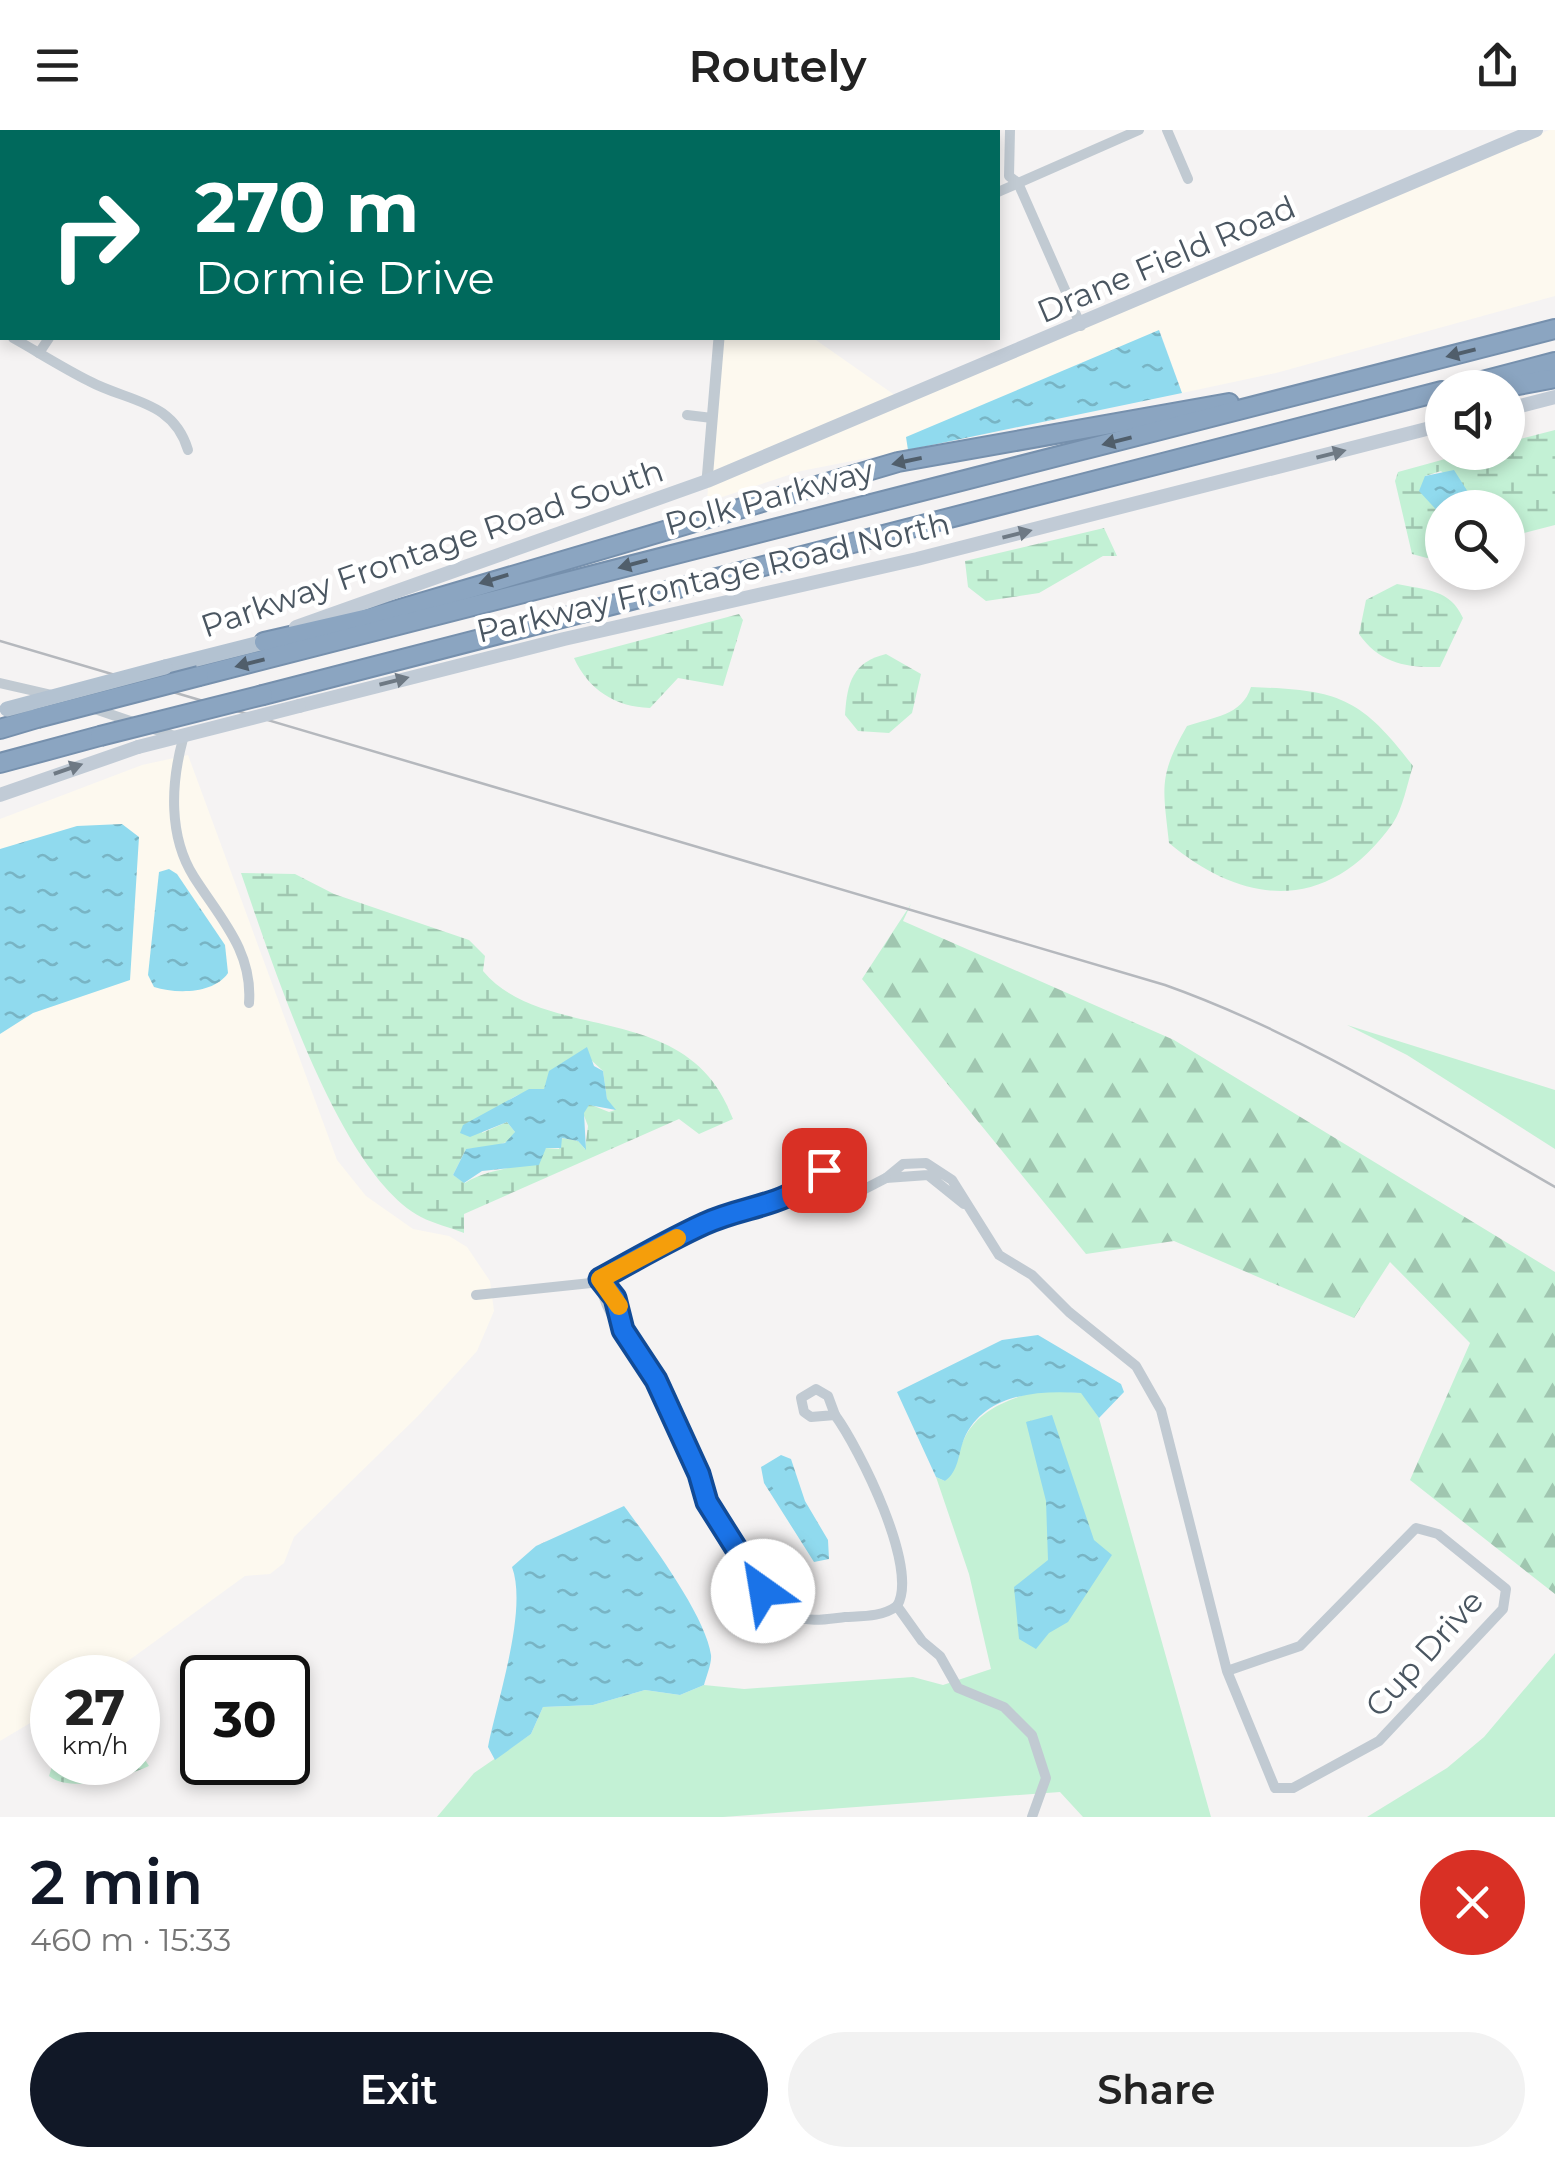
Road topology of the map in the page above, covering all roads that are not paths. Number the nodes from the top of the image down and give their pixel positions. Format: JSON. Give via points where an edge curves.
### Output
{"nodes":[{"id":1,"x":1010,"y":130,"type":"edge"},
{"id":2,"x":1139,"y":130,"type":"edge"},
{"id":3,"x":1167,"y":130,"type":"edge"},
{"id":4,"x":1536,"y":130,"type":"edge"},
{"id":5,"x":1188,"y":179,"type":"dead end"},
{"id":6,"x":1018,"y":183,"type":"junction"},
{"id":7,"x":1000,"y":191,"type":"edge"},
{"id":8,"x":1081,"y":326,"type":"junction"},
{"id":9,"x":1555,"y":328,"type":"edge"},
{"id":10,"x":17,"y":340,"type":"edge"},
{"id":11,"x":48,"y":340,"type":"edge"},
{"id":12,"x":719,"y":340,"type":"edge"},
{"id":13,"x":40,"y":353,"type":"junction"},
{"id":14,"x":1555,"y":362,"type":"edge"},
{"id":15,"x":1525,"y":370,"type":"edge"},
{"id":16,"x":1555,"y":378,"type":"edge"},
{"id":17,"x":1347,"y":382,"type":"junction"},
{"id":18,"x":1525,"y":384,"type":"edge"},
{"id":19,"x":1555,"y":396,"type":"edge"},
{"id":20,"x":1425,"y":398,"type":"edge"},
{"id":21,"x":1525,"y":404,"type":"edge"},
{"id":22,"x":687,"y":415,"type":"dead end"},
{"id":23,"x":712,"y":418,"type":"junction"},
{"id":24,"x":1425,"y":429,"type":"edge"},
{"id":25,"x":188,"y":450,"type":"dead end"},
{"id":26,"x":706,"y":482,"type":"junction"},
{"id":27,"x":264,"y":642,"type":"junction"},
{"id":28,"x":0,"y":683,"type":"edge"},
{"id":29,"x":4,"y":710,"type":"edge"},
{"id":30,"x":0,"y":729,"type":"edge"},
{"id":31,"x":0,"y":766,"type":"edge"},
{"id":32,"x":0,"y":795,"type":"edge"},
{"id":33,"x":249,"y":1004,"type":"dead end"},
{"id":34,"x":600,"y":1279,"type":"junction"},
{"id":35,"x":476,"y":1295,"type":"dead end"},
{"id":36,"x":835,"y":1415,"type":"dead end"},
{"id":37,"x":768,"y":1598,"type":"junction"},
{"id":38,"x":896,"y":1606,"type":"junction"},
{"id":39,"x":788,"y":1614,"type":"junction"},
{"id":40,"x":1227,"y":1671,"type":"junction"},
{"id":41,"x":1032,"y":1817,"type":"edge"}],
"edges":[{"from":1,"to":6,"type":"street","via":[[1009,176]]},
{"from":2,"to":6,"type":"street"},
{"from":3,"to":5,"type":"street"},
{"from":4,"to":8,"type":"main road","name":"Drane Field Road"},
{"from":6,"to":7,"type":"street"},
{"from":6,"to":8,"type":"street"},
{"from":8,"to":26,"type":"main road","name":"Drane Field Road"},
{"from":9,"to":17,"type":"highway","name":"Polk Parkway","one_way":true},
{"from":10,"to":13,"type":"street"},
{"from":11,"to":13,"type":"street"},
{"from":12,"to":23,"type":"street"},
{"from":13,"to":25,"type":"street","via":[[93,384],[156,406],[175,422]]},
{"from":14,"to":15,"type":"highway"},
{"from":16,"to":18,"type":"highway"},
{"from":17,"to":27,"type":"highway","one_way":true,"via":[[898,462]]},
{"from":17,"to":30,"type":"highway","name":"Polk Parkway","one_way":true,"bridge":true},
{"from":19,"to":21,"type":"main road"},
{"from":20,"to":31,"type":"highway","name":"Polk Parkway","bridge":true},
{"from":22,"to":23,"type":"street"},
{"from":23,"to":26,"type":"street"},
{"from":32,"to":24,"type":"main road","name":"Parkway Frontage Road North","one_way":true,"bridge":true,"via":[[138,747]]},
{"from":26,"to":27,"type":"main road","name":"Parkway Frontage Road South"},
{"from":27,"to":29,"type":"main road","name":"Parkway Frontage Road South","bridge":true},
{"from":28,"to":33,"type":"street","via":[[182,739],[174,788],[178,836],[192,875],[237,941],[250,978]]},
{"from":34,"to":35,"type":"street"},
{"from":34,"to":37,"type":"street","via":[[608,1307],[656,1380],[707,1502]]},
{"from":34,"to":40,"type":"street","name":"Cup Drive","via":[[706,1223],[777,1204],[824,1170],[855,1194],[903,1164],[922,1168],[964,1204],[999,1255],[1032,1275],[1146,1378],[1161,1410]]},
{"from":36,"to":38,"type":"street","via":[[890,1530],[904,1585]]},
{"from":37,"to":39,"type":"street"},
{"from":37,"to":39,"type":"street","via":[[762,1618],[780,1624]]},
{"from":38,"to":39,"type":"street","via":[[882,1614],[817,1620]]},
{"from":38,"to":41,"type":"street","via":[[958,1688],[1004,1707],[1032,1734],[1046,1778]]},
{"from":40,"to":40,"type":"street","name":"Cup Drive","via":[[1268,1782],[1284,1792],[1379,1740],[1503,1608],[1506,1589],[1450,1542],[1416,1528],[1300,1646]]}]}
